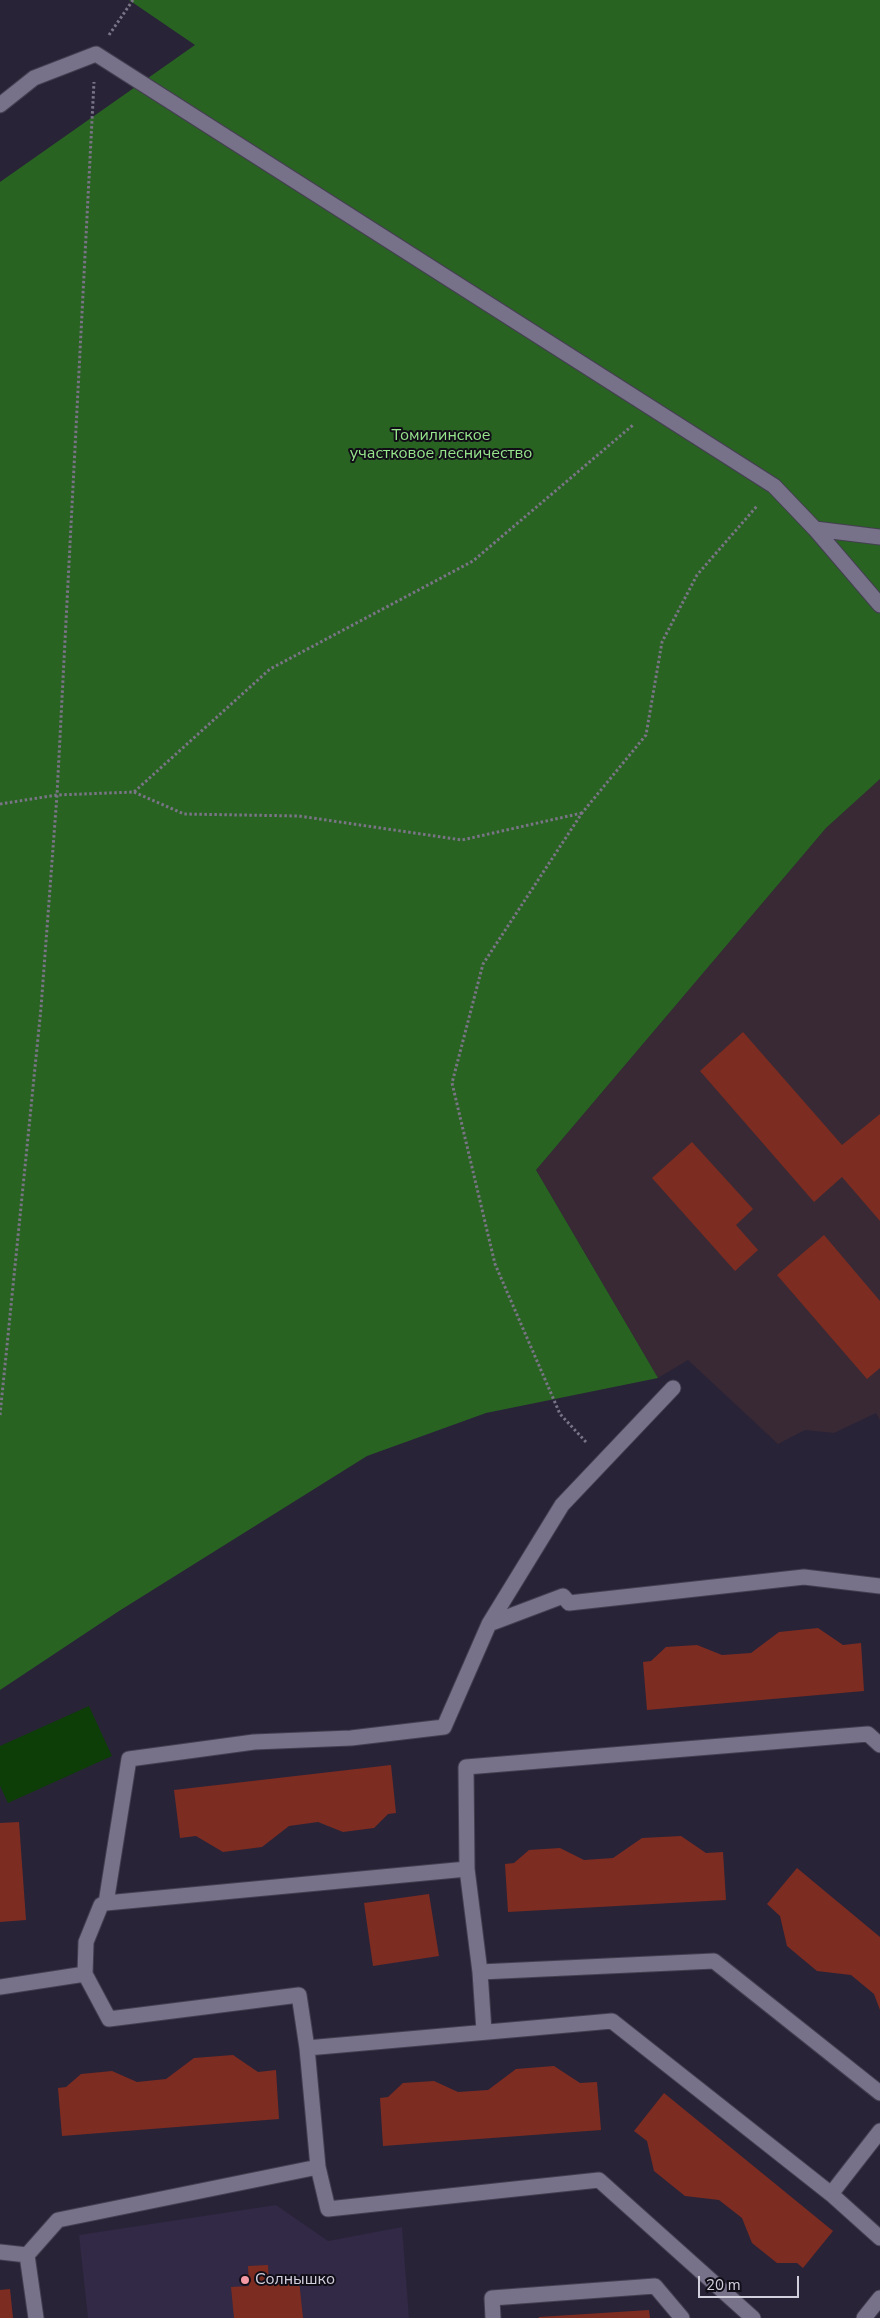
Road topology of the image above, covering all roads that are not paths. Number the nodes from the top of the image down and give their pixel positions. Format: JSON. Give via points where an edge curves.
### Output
{"nodes":[{"id":1,"x":0,"y":105,"type":"edge"},
{"id":2,"x":815,"y":529,"type":"junction"},
{"id":3,"x":880,"y":537,"type":"edge"},
{"id":4,"x":880,"y":605,"type":"edge"},
{"id":5,"x":673,"y":1388,"type":"dead end"},
{"id":6,"x":880,"y":1586,"type":"edge"},
{"id":7,"x":489,"y":1624,"type":"junction"},
{"id":8,"x":880,"y":1745,"type":"edge"},
{"id":9,"x":467,"y":1869,"type":"junction"},
{"id":10,"x":106,"y":1903,"type":"junction"},
{"id":11,"x":480,"y":1972,"type":"junction"},
{"id":12,"x":85,"y":1974,"type":"junction"},
{"id":13,"x":0,"y":1987,"type":"edge"},
{"id":14,"x":484,"y":2031,"type":"junction"},
{"id":15,"x":307,"y":2048,"type":"junction"},
{"id":16,"x":880,"y":2093,"type":"edge"},
{"id":17,"x":880,"y":2131,"type":"edge"},
{"id":18,"x":318,"y":2167,"type":"junction"},
{"id":19,"x":831,"y":2194,"type":"junction"},
{"id":20,"x":880,"y":2238,"type":"edge"},
{"id":21,"x":0,"y":2252,"type":"edge"},
{"id":22,"x":27,"y":2255,"type":"junction"},
{"id":23,"x":880,"y":2298,"type":"edge"},
{"id":24,"x":36,"y":2318,"type":"edge"},
{"id":25,"x":493,"y":2318,"type":"edge"},
{"id":26,"x":682,"y":2318,"type":"edge"},
{"id":27,"x":753,"y":2318,"type":"edge"},
{"id":28,"x":864,"y":2318,"type":"edge"}],
"edges":[{"from":1,"to":2,"type":"street","via":[[34,78],[96,54],[774,486]]},
{"from":2,"to":3,"type":"street"},
{"from":2,"to":4,"type":"street"},
{"from":5,"to":7,"type":"street","via":[[562,1505]]},
{"from":6,"to":7,"type":"street","via":[[804,1577],[569,1603],[563,1596]]},
{"from":7,"to":10,"type":"street","via":[[444,1727],[351,1738],[254,1742],[130,1759]]},
{"from":8,"to":9,"type":"street","via":[[868,1734],[466,1766]]},
{"from":9,"to":10,"type":"street"},
{"from":9,"to":11,"type":"street"},
{"from":10,"to":12,"type":"street","via":[[101,1905],[86,1942]]},
{"from":11,"to":14,"type":"street"},
{"from":11,"to":16,"type":"street","via":[[714,1962]]},
{"from":12,"to":13,"type":"street"},
{"from":12,"to":15,"type":"street","via":[[109,2019],[299,1995]]},
{"from":14,"to":15,"type":"street"},
{"from":14,"to":19,"type":"street","via":[[612,2021]]},
{"from":15,"to":18,"type":"street"},
{"from":17,"to":19,"type":"street"},
{"from":18,"to":22,"type":"street","via":[[58,2220]]},
{"from":18,"to":27,"type":"street","via":[[328,2209],[599,2180]]},
{"from":19,"to":20,"type":"street"},
{"from":21,"to":22,"type":"street"},
{"from":22,"to":24,"type":"street"},
{"from":23,"to":28,"type":"street"},
{"from":25,"to":26,"type":"street","via":[[492,2298],[655,2286]]}]}
